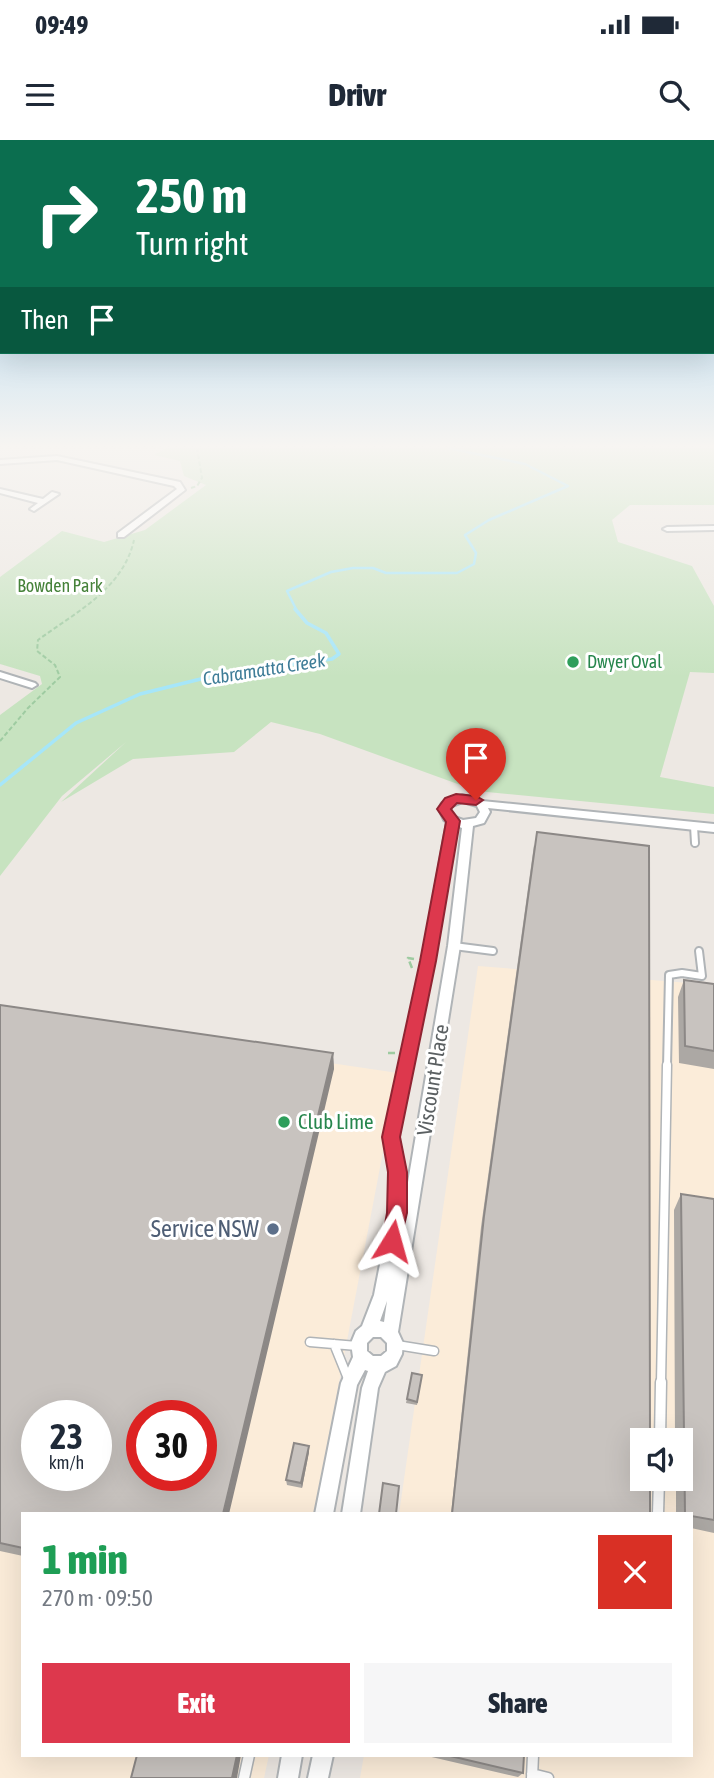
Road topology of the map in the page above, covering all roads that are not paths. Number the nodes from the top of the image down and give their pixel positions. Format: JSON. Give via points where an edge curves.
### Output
{"nodes":[{"id":1,"x":135,"y":524,"type":"edge"},
{"id":2,"x":714,"y":528,"type":"edge"},
{"id":3,"x":667,"y":529,"type":"dead end"},
{"id":4,"x":121,"y":535,"type":"dead end"},
{"id":5,"x":0,"y":675,"type":"edge"},
{"id":6,"x":33,"y":685,"type":"dead end"},
{"id":7,"x":481,"y":804,"type":"junction"},
{"id":8,"x":453,"y":821,"type":"junction"},
{"id":9,"x":468,"y":824,"type":"junction"},
{"id":10,"x":694,"y":826,"type":"junction"},
{"id":11,"x":714,"y":828,"type":"edge"},
{"id":12,"x":695,"y":843,"type":"dead end"},
{"id":13,"x":454,"y":946,"type":"junction"},
{"id":14,"x":493,"y":951,"type":"dead end"},
{"id":15,"x":699,"y":951,"type":"dead end"},
{"id":16,"x":368,"y":1331,"type":"junction"},
{"id":17,"x":393,"y":1339,"type":"junction"},
{"id":18,"x":310,"y":1342,"type":"dead end"},
{"id":19,"x":334,"y":1344,"type":"junction"},
{"id":20,"x":434,"y":1351,"type":"dead end"},
{"id":21,"x":367,"y":1356,"type":"junction"},
{"id":22,"x":349,"y":1383,"type":"junction"},
{"id":23,"x":660,"y":1428,"type":"edge"},
{"id":24,"x":358,"y":1467,"type":"junction"},
{"id":25,"x":659,"y":1491,"type":"edge"},
{"id":26,"x":324,"y":1512,"type":"edge"},
{"id":27,"x":351,"y":1512,"type":"edge"},
{"id":28,"x":360,"y":1512,"type":"edge"},
{"id":29,"x":658,"y":1512,"type":"edge"},
{"id":30,"x":248,"y":1757,"type":"edge"},
{"id":31,"x":292,"y":1757,"type":"edge"},
{"id":32,"x":323,"y":1757,"type":"edge"},
{"id":33,"x":533,"y":1757,"type":"edge"},
{"id":34,"x":532,"y":1776,"type":"edge"},
{"id":35,"x":244,"y":1778,"type":"edge"},
{"id":36,"x":288,"y":1778,"type":"edge"},
{"id":37,"x":318,"y":1778,"type":"edge"},
{"id":38,"x":548,"y":1778,"type":"edge"}],
"edges":[{"from":1,"to":4,"type":"street"},
{"from":2,"to":3,"type":"street"},
{"from":5,"to":6,"type":"street"},
{"from":7,"to":8,"type":"street","via":[[469,799],[450,801],[444,809]]},
{"from":7,"to":9,"type":"street","via":[[484,817]]},
{"from":7,"to":10,"type":"street"},
{"from":8,"to":9,"type":"street"},
{"from":8,"to":16,"type":"street","name":"Viscount Place","via":[[391,1137],[398,1172],[397,1213],[382,1296]]},
{"from":9,"to":13,"type":"street","name":"Viscount Place"},
{"from":10,"to":11,"type":"street"},
{"from":10,"to":12,"type":"lane"},
{"from":13,"to":14,"type":"lane"},
{"from":13,"to":17,"type":"street","name":"Viscount Place"},
{"from":15,"to":23,"type":"lane","via":[[702,976],[669,975]]},
{"from":16,"to":17,"type":"street","via":[[379,1329]]},
{"from":16,"to":21,"type":"street","name":"Viscount Place"},
{"from":17,"to":20,"type":"lane"},
{"from":17,"to":21,"type":"street","via":[[390,1361]]},
{"from":18,"to":19,"type":"lane"},
{"from":19,"to":21,"type":"lane"},
{"from":19,"to":22,"type":"lane"},
{"from":21,"to":22,"type":"street"},
{"from":21,"to":24,"type":"street","via":[[370,1388]]},
{"from":22,"to":26,"type":"street"},
{"from":24,"to":27,"type":"street"},
{"from":24,"to":28,"type":"lane"},
{"from":25,"to":29,"type":"lane"},
{"from":30,"to":35,"type":"lane"},
{"from":31,"to":36,"type":"street"},
{"from":32,"to":37,"type":"street"},
{"from":33,"to":34,"type":"lane"},
{"from":34,"to":38,"type":"lane"}]}
